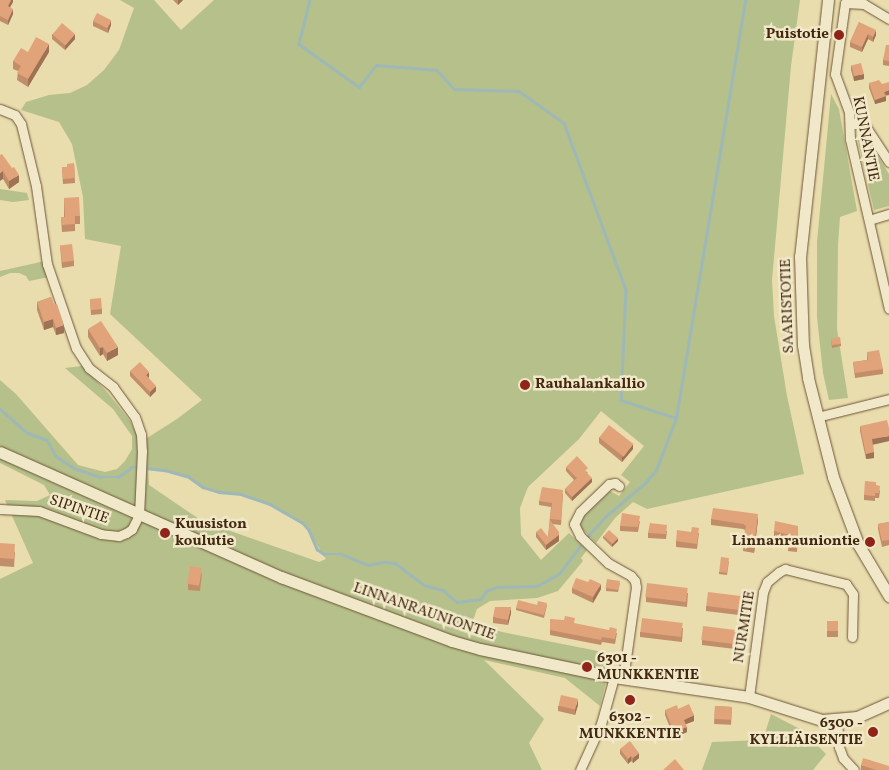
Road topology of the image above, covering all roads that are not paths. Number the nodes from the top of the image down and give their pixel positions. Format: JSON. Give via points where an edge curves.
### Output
{"nodes":[{"id":1,"x":828,"y":0,"type":"edge"},
{"id":2,"x":889,"y":19,"type":"edge"},
{"id":3,"x":0,"y":108,"type":"edge"},
{"id":4,"x":850,"y":122,"type":"junction"},
{"id":5,"x":889,"y":162,"type":"edge"},
{"id":6,"x":889,"y":214,"type":"edge"},
{"id":7,"x":868,"y":220,"type":"junction"},
{"id":8,"x":889,"y":309,"type":"edge"},
{"id":9,"x":889,"y":399,"type":"edge"},
{"id":10,"x":817,"y":417,"type":"junction"},
{"id":11,"x":0,"y":452,"type":"edge"},
{"id":12,"x":619,"y":486,"type":"dead end"},
{"id":13,"x":0,"y":509,"type":"edge"},
{"id":14,"x":139,"y":515,"type":"junction"},
{"id":15,"x":889,"y":596,"type":"edge"},
{"id":16,"x":852,"y":637,"type":"dead end"},
{"id":17,"x":618,"y":678,"type":"junction"},
{"id":18,"x":749,"y":698,"type":"junction"},
{"id":19,"x":889,"y":703,"type":"edge"},
{"id":20,"x":837,"y":720,"type":"junction"},
{"id":21,"x":580,"y":770,"type":"edge"},
{"id":22,"x":854,"y":770,"type":"edge"}],
"edges":[{"from":1,"to":10,"type":"street","name":"SAARISTOTIE","via":[[800,256],[803,345]]},
{"from":2,"to":4,"type":"street","name":"KUNNANTIE","via":[[864,4],[844,3],[835,74]]},
{"from":3,"to":14,"type":"street","via":[[15,115],[21,124],[36,186],[47,264],[76,348],[89,368],[114,387],[135,417],[141,434]]},
{"from":4,"to":5,"type":"street","via":[[866,127]]},
{"from":4,"to":7,"type":"street","name":"KUNNANTIE","via":[[850,139]]},
{"from":6,"to":7,"type":"street"},
{"from":7,"to":8,"type":"street","name":"KUNNANTIE"},
{"from":9,"to":10,"type":"street"},
{"from":10,"to":15,"type":"street","name":"SAARISTOTIE","via":[[850,524],[869,566]]},
{"from":11,"to":14,"type":"street","name":"LINNANRAUNIONTIE"},
{"from":12,"to":17,"type":"street","via":[[610,484],[580,512],[574,524],[580,536],[603,558],[635,581]]},
{"from":13,"to":14,"type":"street","name":"SIPINTIE","via":[[39,511],[110,536],[132,529]]},
{"from":14,"to":17,"type":"street","name":"LINNANRAUNIONTIE","via":[[281,577],[452,641]]},
{"from":16,"to":18,"type":"street","name":"NURMITIE","via":[[854,594],[846,584],[785,569],[779,572],[767,582],[763,592]]},
{"from":17,"to":18,"type":"street","name":"LINNANRAUNIONTIE"},
{"from":17,"to":21,"type":"street"},
{"from":18,"to":20,"type":"street","name":"LINNANRAUNIONTIE","via":[[809,717]]},
{"from":19,"to":20,"type":"street","name":"LINNANRAUNIONTIE","via":[[857,717]]},
{"from":20,"to":22,"type":"street","via":[[839,747],[843,758]]}]}
